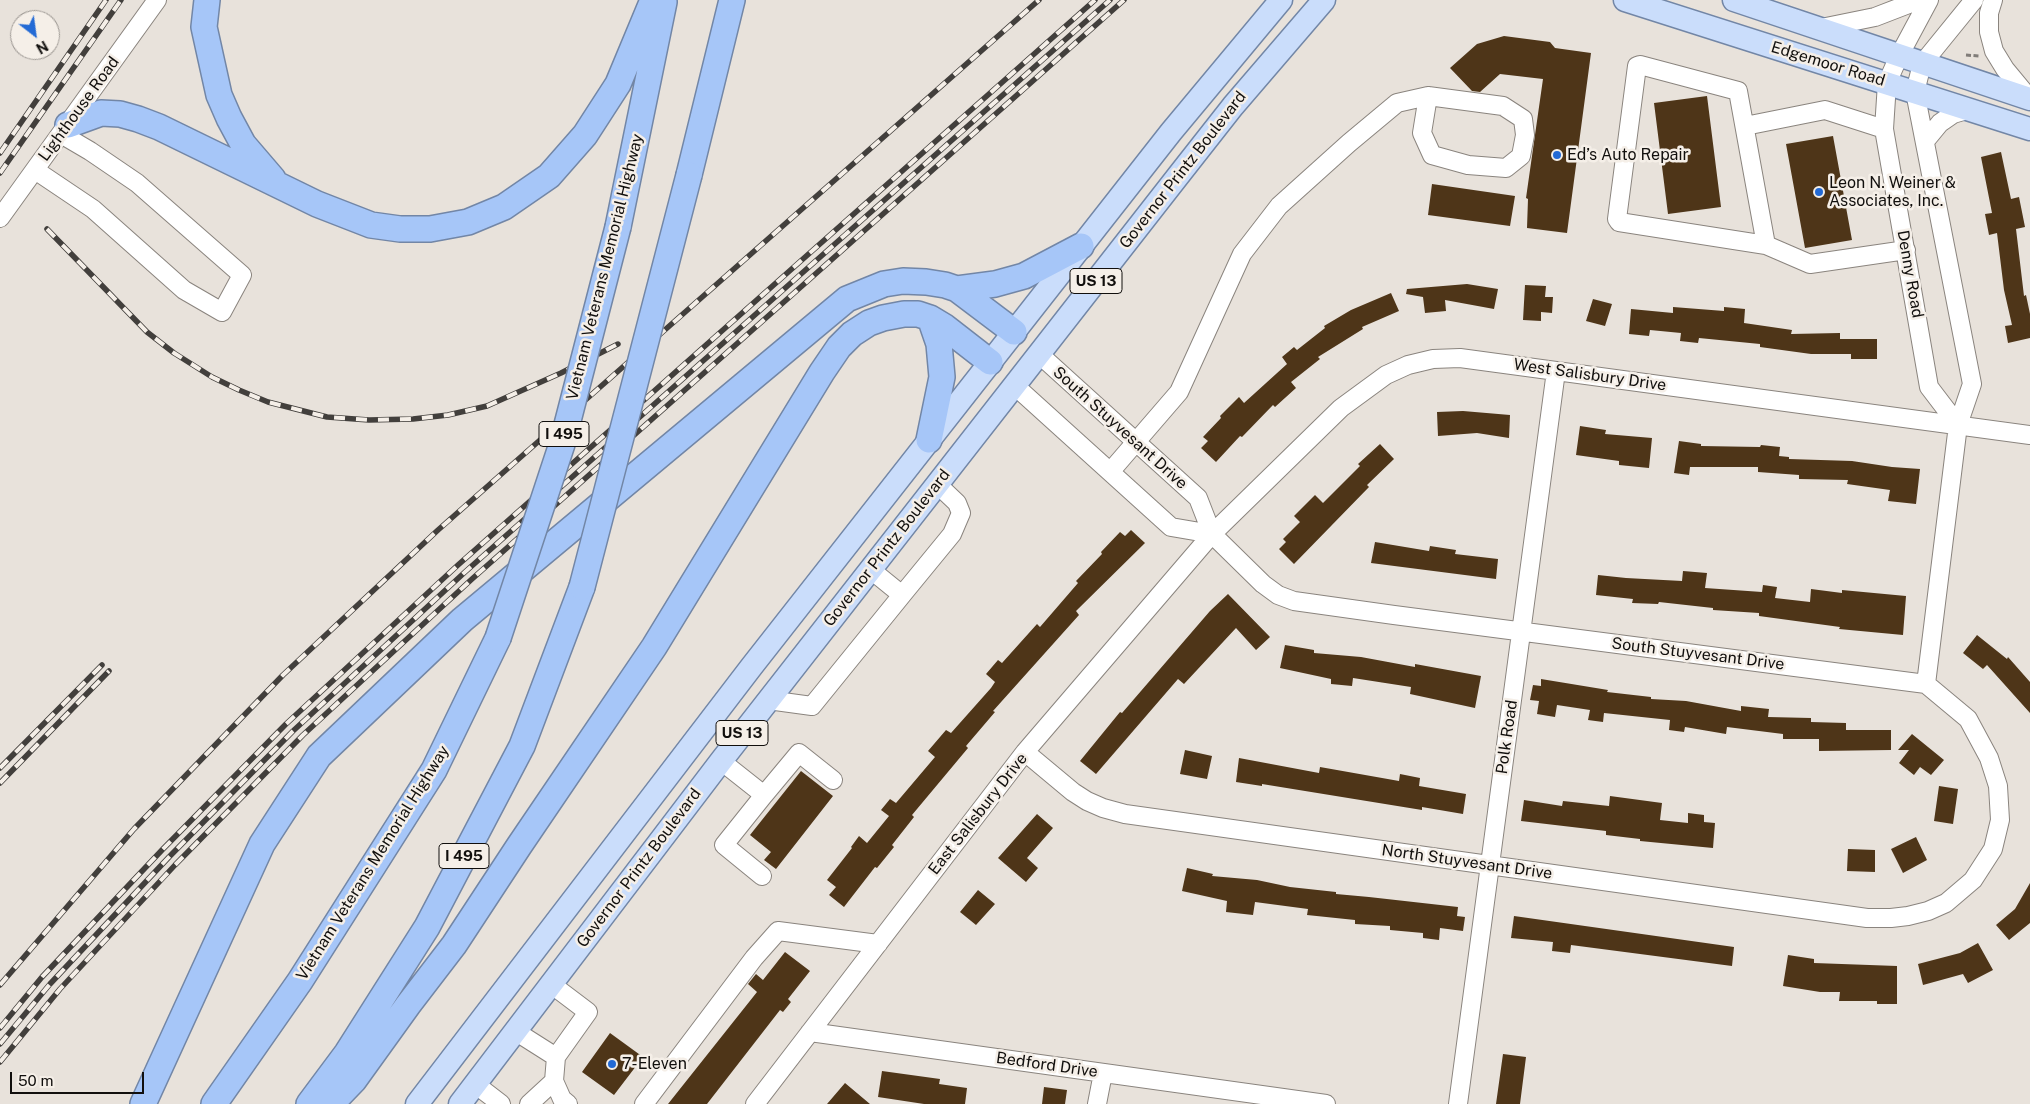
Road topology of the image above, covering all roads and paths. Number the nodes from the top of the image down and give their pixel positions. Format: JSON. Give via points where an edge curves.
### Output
{"nodes":[{"id":1,"x":157,"y":0,"type":"edge"},
{"id":2,"x":207,"y":0,"type":"edge"},
{"id":3,"x":653,"y":0,"type":"edge"},
{"id":4,"x":665,"y":0,"type":"edge"},
{"id":5,"x":732,"y":0,"type":"edge"},
{"id":6,"x":1281,"y":0,"type":"edge"},
{"id":7,"x":1324,"y":0,"type":"edge"},
{"id":8,"x":1625,"y":0,"type":"edge"},
{"id":9,"x":1734,"y":0,"type":"edge"},
{"id":10,"x":1919,"y":0,"type":"edge"},
{"id":11,"x":1929,"y":0,"type":"edge"},
{"id":12,"x":1974,"y":0,"type":"edge"},
{"id":13,"x":1993,"y":0,"type":"edge"},
{"id":14,"x":1820,"y":28,"type":"junction"},
{"id":15,"x":1899,"y":56,"type":"junction"},
{"id":16,"x":1922,"y":64,"type":"junction"},
{"id":17,"x":1887,"y":83,"type":"junction"},
{"id":18,"x":1915,"y":92,"type":"junction"},
{"id":19,"x":1428,"y":96,"type":"junction"},
{"id":20,"x":2030,"y":99,"type":"edge"},
{"id":21,"x":1970,"y":109,"type":"junction"},
{"id":22,"x":1745,"y":126,"type":"junction"},
{"id":23,"x":1884,"y":129,"type":"junction"},
{"id":24,"x":2030,"y":129,"type":"edge"},
{"id":25,"x":64,"y":130,"type":"junction"},
{"id":26,"x":1926,"y":140,"type":"junction"},
{"id":27,"x":34,"y":170,"type":"junction"},
{"id":28,"x":280,"y":186,"type":"junction"},
{"id":29,"x":0,"y":218,"type":"edge"},
{"id":30,"x":1081,"y":246,"type":"junction"},
{"id":31,"x":1766,"y":246,"type":"junction"},
{"id":32,"x":1906,"y":250,"type":"junction"},
{"id":33,"x":957,"y":289,"type":"junction"},
{"id":34,"x":930,"y":318,"type":"junction"},
{"id":35,"x":1014,"y":332,"type":"junction"},
{"id":36,"x":1039,"y":354,"type":"junction"},
{"id":37,"x":990,"y":362,"type":"junction"},
{"id":38,"x":1556,"y":371,"type":"junction"},
{"id":39,"x":1014,"y":385,"type":"junction"},
{"id":40,"x":1958,"y":425,"type":"junction"},
{"id":41,"x":2030,"y":435,"type":"edge"},
{"id":42,"x":929,"y":440,"type":"junction"},
{"id":43,"x":1136,"y":442,"type":"junction"},
{"id":44,"x":1110,"y":472,"type":"junction"},
{"id":45,"x":937,"y":484,"type":"junction"},
{"id":46,"x":1212,"y":534,"type":"junction"},
{"id":47,"x":870,"y":569,"type":"junction"},
{"id":48,"x":902,"y":595,"type":"junction"},
{"id":49,"x":1521,"y":632,"type":"junction"},
{"id":50,"x":752,"y":666,"type":"junction"},
{"id":51,"x":1926,"y":684,"type":"junction"},
{"id":52,"x":768,"y":700,"type":"junction"},
{"id":53,"x":1025,"y":752,"type":"junction"},
{"id":54,"x":721,"y":761,"type":"junction"},
{"id":55,"x":833,"y":780,"type":"dead end"},
{"id":56,"x":764,"y":795,"type":"junction"},
{"id":57,"x":1490,"y":866,"type":"junction"},
{"id":58,"x":762,"y":876,"type":"dead end"},
{"id":59,"x":878,"y":944,"type":"junction"},
{"id":60,"x":551,"y":984,"type":"junction"},
{"id":61,"x":515,"y":1031,"type":"junction"},
{"id":62,"x":810,"y":1032,"type":"junction"},
{"id":63,"x":556,"y":1057,"type":"junction"},
{"id":64,"x":448,"y":1063,"type":"junction"},
{"id":65,"x":1103,"y":1073,"type":"junction"},
{"id":66,"x":554,"y":1081,"type":"junction"},
{"id":67,"x":475,"y":1084,"type":"junction"},
{"id":68,"x":1284,"y":1101,"type":"edge"},
{"id":69,"x":143,"y":1104,"type":"edge"},
{"id":70,"x":214,"y":1104,"type":"edge"},
{"id":71,"x":309,"y":1104,"type":"edge"},
{"id":72,"x":331,"y":1104,"type":"edge"},
{"id":73,"x":417,"y":1104,"type":"edge"},
{"id":74,"x":460,"y":1104,"type":"edge"},
{"id":75,"x":502,"y":1104,"type":"edge"},
{"id":76,"x":529,"y":1104,"type":"edge"},
{"id":77,"x":568,"y":1104,"type":"edge"},
{"id":78,"x":644,"y":1104,"type":"edge"},
{"id":79,"x":755,"y":1104,"type":"edge"},
{"id":80,"x":1098,"y":1104,"type":"edge"},
{"id":81,"x":1326,"y":1104,"type":"edge"},
{"id":82,"x":1458,"y":1104,"type":"edge"}],
"edges":[{"from":1,"to":25,"type":"street","name":"Lighthouse Road"},
{"from":2,"to":28,"type":"highway","via":[[204,27],[219,95],[243,144]]},
{"from":3,"to":28,"type":"highway","via":[[618,84],[585,135],[549,176],[504,207],[468,222],[430,229],[400,229],[346,217]]},
{"from":4,"to":70,"type":"highway","name":"Vietnam Veterans Memorial Highway","number":"I 495","bridge":true,"via":[[618,227],[562,444],[498,638],[434,770],[300,982]]},
{"from":5,"to":71,"type":"highway","number":"I 495","bridge":true,"via":[[582,587],[522,746],[427,927]]},
{"from":6,"to":30,"type":"main road","name":"Governor Printz Boulevard","number":"US 13"},
{"from":7,"to":36,"type":"main road","name":"Governor Printz Boulevard","number":"US 13","via":[[1227,114]]},
{"from":8,"to":17,"type":"main road","name":"Edgemoor Road"},
{"from":9,"to":14,"type":"main road","name":"Edgemoor Road"},
{"from":10,"to":14,"type":"street","via":[[1875,17]]},
{"from":11,"to":15,"type":"street","name":"Denny Road"},
{"from":12,"to":16,"type":"street"},
{"from":13,"to":20,"type":"street","via":[[1989,32],[1994,51]]},
{"from":14,"to":15,"type":"main road","name":"Edgemoor Road"},
{"from":15,"to":16,"type":"main road","name":"Edgemoor Road"},
{"from":15,"to":17,"type":"street","name":"Denny Road"},
{"from":16,"to":18,"type":"street"},
{"from":16,"to":20,"type":"main road","name":"Edgemoor Road"},
{"from":17,"to":18,"type":"main road","name":"Edgemoor Road"},
{"from":17,"to":23,"type":"street","name":"Denny Road"},
{"from":18,"to":21,"type":"main road","name":"Edgemoor Road"},
{"from":18,"to":26,"type":"street"},
{"from":19,"to":19,"type":"street","via":[[1503,106],[1523,119],[1525,135],[1520,156],[1506,168],[1468,165],[1432,155],[1422,133]]},
{"from":19,"to":43,"type":"street","via":[[1397,103],[1279,206],[1242,254],[1179,392]]},
{"from":21,"to":24,"type":"main road","name":"Edgemoor Road"},
{"from":21,"to":26,"type":"street","via":[[1953,114],[1940,123]]},
{"from":22,"to":23,"type":"street","via":[[1825,110]]},
{"from":22,"to":31,"type":"street"},
{"from":22,"to":31,"type":"street","via":[[1738,90],[1640,64],[1637,66],[1617,219],[1619,222]]},
{"from":23,"to":32,"type":"street","name":"Denny Road"},
{"from":25,"to":27,"type":"street","name":"Lighthouse Road"},
{"from":25,"to":27,"type":"street","via":[[137,183],[242,275],[222,312],[184,290],[93,209]]},
{"from":25,"to":28,"type":"highway","via":[[101,113],[120,114],[159,127]]},
{"from":26,"to":40,"type":"street","via":[[1972,384]]},
{"from":27,"to":29,"type":"street","name":"Lighthouse Road"},
{"from":30,"to":33,"type":"highway","via":[[1024,276]]},
{"from":30,"to":35,"type":"main road","name":"Governor Printz Boulevard","number":"US 13"},
{"from":31,"to":32,"type":"street","via":[[1810,264]]},
{"from":32,"to":40,"type":"street","name":"Denny Road","via":[[1929,386]]},
{"from":33,"to":35,"type":"highway"},
{"from":33,"to":69,"type":"highway","via":[[903,280],[847,299],[462,620],[319,756],[262,844]]},
{"from":34,"to":37,"type":"highway"},
{"from":34,"to":42,"type":"highway","via":[[939,344],[942,377]]},
{"from":34,"to":72,"type":"highway","via":[[904,314],[883,318],[852,334],[839,347],[654,647],[454,945],[354,1080]]},
{"from":35,"to":36,"type":"main road","name":"South Stuyvesant Drive"},
{"from":35,"to":37,"type":"main road","name":"Governor Printz Boulevard","number":"US 13"},
{"from":36,"to":39,"type":"main road","name":"Governor Printz Boulevard","number":"US 13"},
{"from":36,"to":43,"type":"street","name":"South Stuyvesant Drive"},
{"from":37,"to":39,"type":"main road"},
{"from":37,"to":42,"type":"main road","name":"Governor Printz Boulevard","number":"US 13"},
{"from":38,"to":40,"type":"street","name":"West Salisbury Drive"},
{"from":38,"to":46,"type":"street","name":"West Salisbury Drive","via":[[1460,358],[1434,359],[1386,375],[1341,408]]},
{"from":38,"to":49,"type":"street","name":"Polk Road"},
{"from":39,"to":44,"type":"street"},
{"from":39,"to":45,"type":"main road","name":"Governor Printz Boulevard","number":"US 13"},
{"from":40,"to":41,"type":"street","name":"West Salisbury Drive"},
{"from":40,"to":51,"type":"street"},
{"from":42,"to":50,"type":"main road","name":"Governor Printz Boulevard","number":"US 13"},
{"from":43,"to":44,"type":"street"},
{"from":43,"to":46,"type":"street","name":"South Stuyvesant Drive","via":[[1198,498]]},
{"from":44,"to":46,"type":"street","via":[[1171,527]]},
{"from":45,"to":47,"type":"main road","name":"Governor Printz Boulevard","number":"US 13"},
{"from":45,"to":48,"type":"street","via":[[957,502],[961,513],[952,534]]},
{"from":46,"to":49,"type":"street","name":"South Stuyvesant Drive","via":[[1263,584],[1294,601]]},
{"from":46,"to":53,"type":"street","name":"East Salisbury Drive"},
{"from":47,"to":48,"type":"street"},
{"from":47,"to":52,"type":"main road","name":"Governor Printz Boulevard","number":"US 13"},
{"from":48,"to":52,"type":"street","via":[[812,706]]},
{"from":49,"to":51,"type":"street","name":"South Stuyvesant Drive"},
{"from":49,"to":57,"type":"street","name":"Polk Road"},
{"from":50,"to":52,"type":"main road"},
{"from":50,"to":64,"type":"main road","name":"Governor Printz Boulevard","number":"US 13"},
{"from":51,"to":57,"type":"street","name":"North Stuyvesant Drive","via":[[1968,719],[1989,758],[1998,786],[2000,820],[1993,849],[1972,880],[1946,903],[1928,911],[1891,918],[1867,918]]},
{"from":52,"to":54,"type":"main road","name":"Governor Printz Boulevard","number":"US 13"},
{"from":53,"to":57,"type":"street","name":"North Stuyvesant Drive","via":[[1087,801],[1125,814]]},
{"from":53,"to":59,"type":"street","name":"East Salisbury Drive"},
{"from":54,"to":56,"type":"street"},
{"from":54,"to":60,"type":"main road","name":"Governor Printz Boulevard","number":"US 13"},
{"from":55,"to":56,"type":"street","via":[[799,753]]},
{"from":56,"to":58,"type":"street","via":[[724,845]]},
{"from":57,"to":82,"type":"street","name":"Polk Road"},
{"from":59,"to":62,"type":"street","name":"East Salisbury Drive"},
{"from":59,"to":78,"type":"street","via":[[778,931]]},
{"from":60,"to":61,"type":"main road","name":"Governor Printz Boulevard","number":"US 13"},
{"from":60,"to":63,"type":"street","via":[[588,1012]]},
{"from":61,"to":63,"type":"street"},
{"from":61,"to":67,"type":"main road","name":"Governor Printz Boulevard","number":"US 13"},
{"from":62,"to":65,"type":"street","name":"Bedford Drive"},
{"from":62,"to":79,"type":"street","name":"East Salisbury Drive"},
{"from":63,"to":66,"type":"street"},
{"from":64,"to":67,"type":"main road"},
{"from":64,"to":73,"type":"main road","name":"Governor Printz Boulevard","number":"US 13"},
{"from":65,"to":68,"type":"street","name":"Bedford Drive"},
{"from":65,"to":80,"type":"street"},
{"from":66,"to":76,"type":"street"},
{"from":66,"to":77,"type":"street","via":[[562,1099]]},
{"from":67,"to":74,"type":"main road","name":"Governor Printz Boulevard","number":"US 13"},
{"from":67,"to":75,"type":"street"},
{"from":68,"to":81,"type":"street","name":"Bedford Drive"}]}
